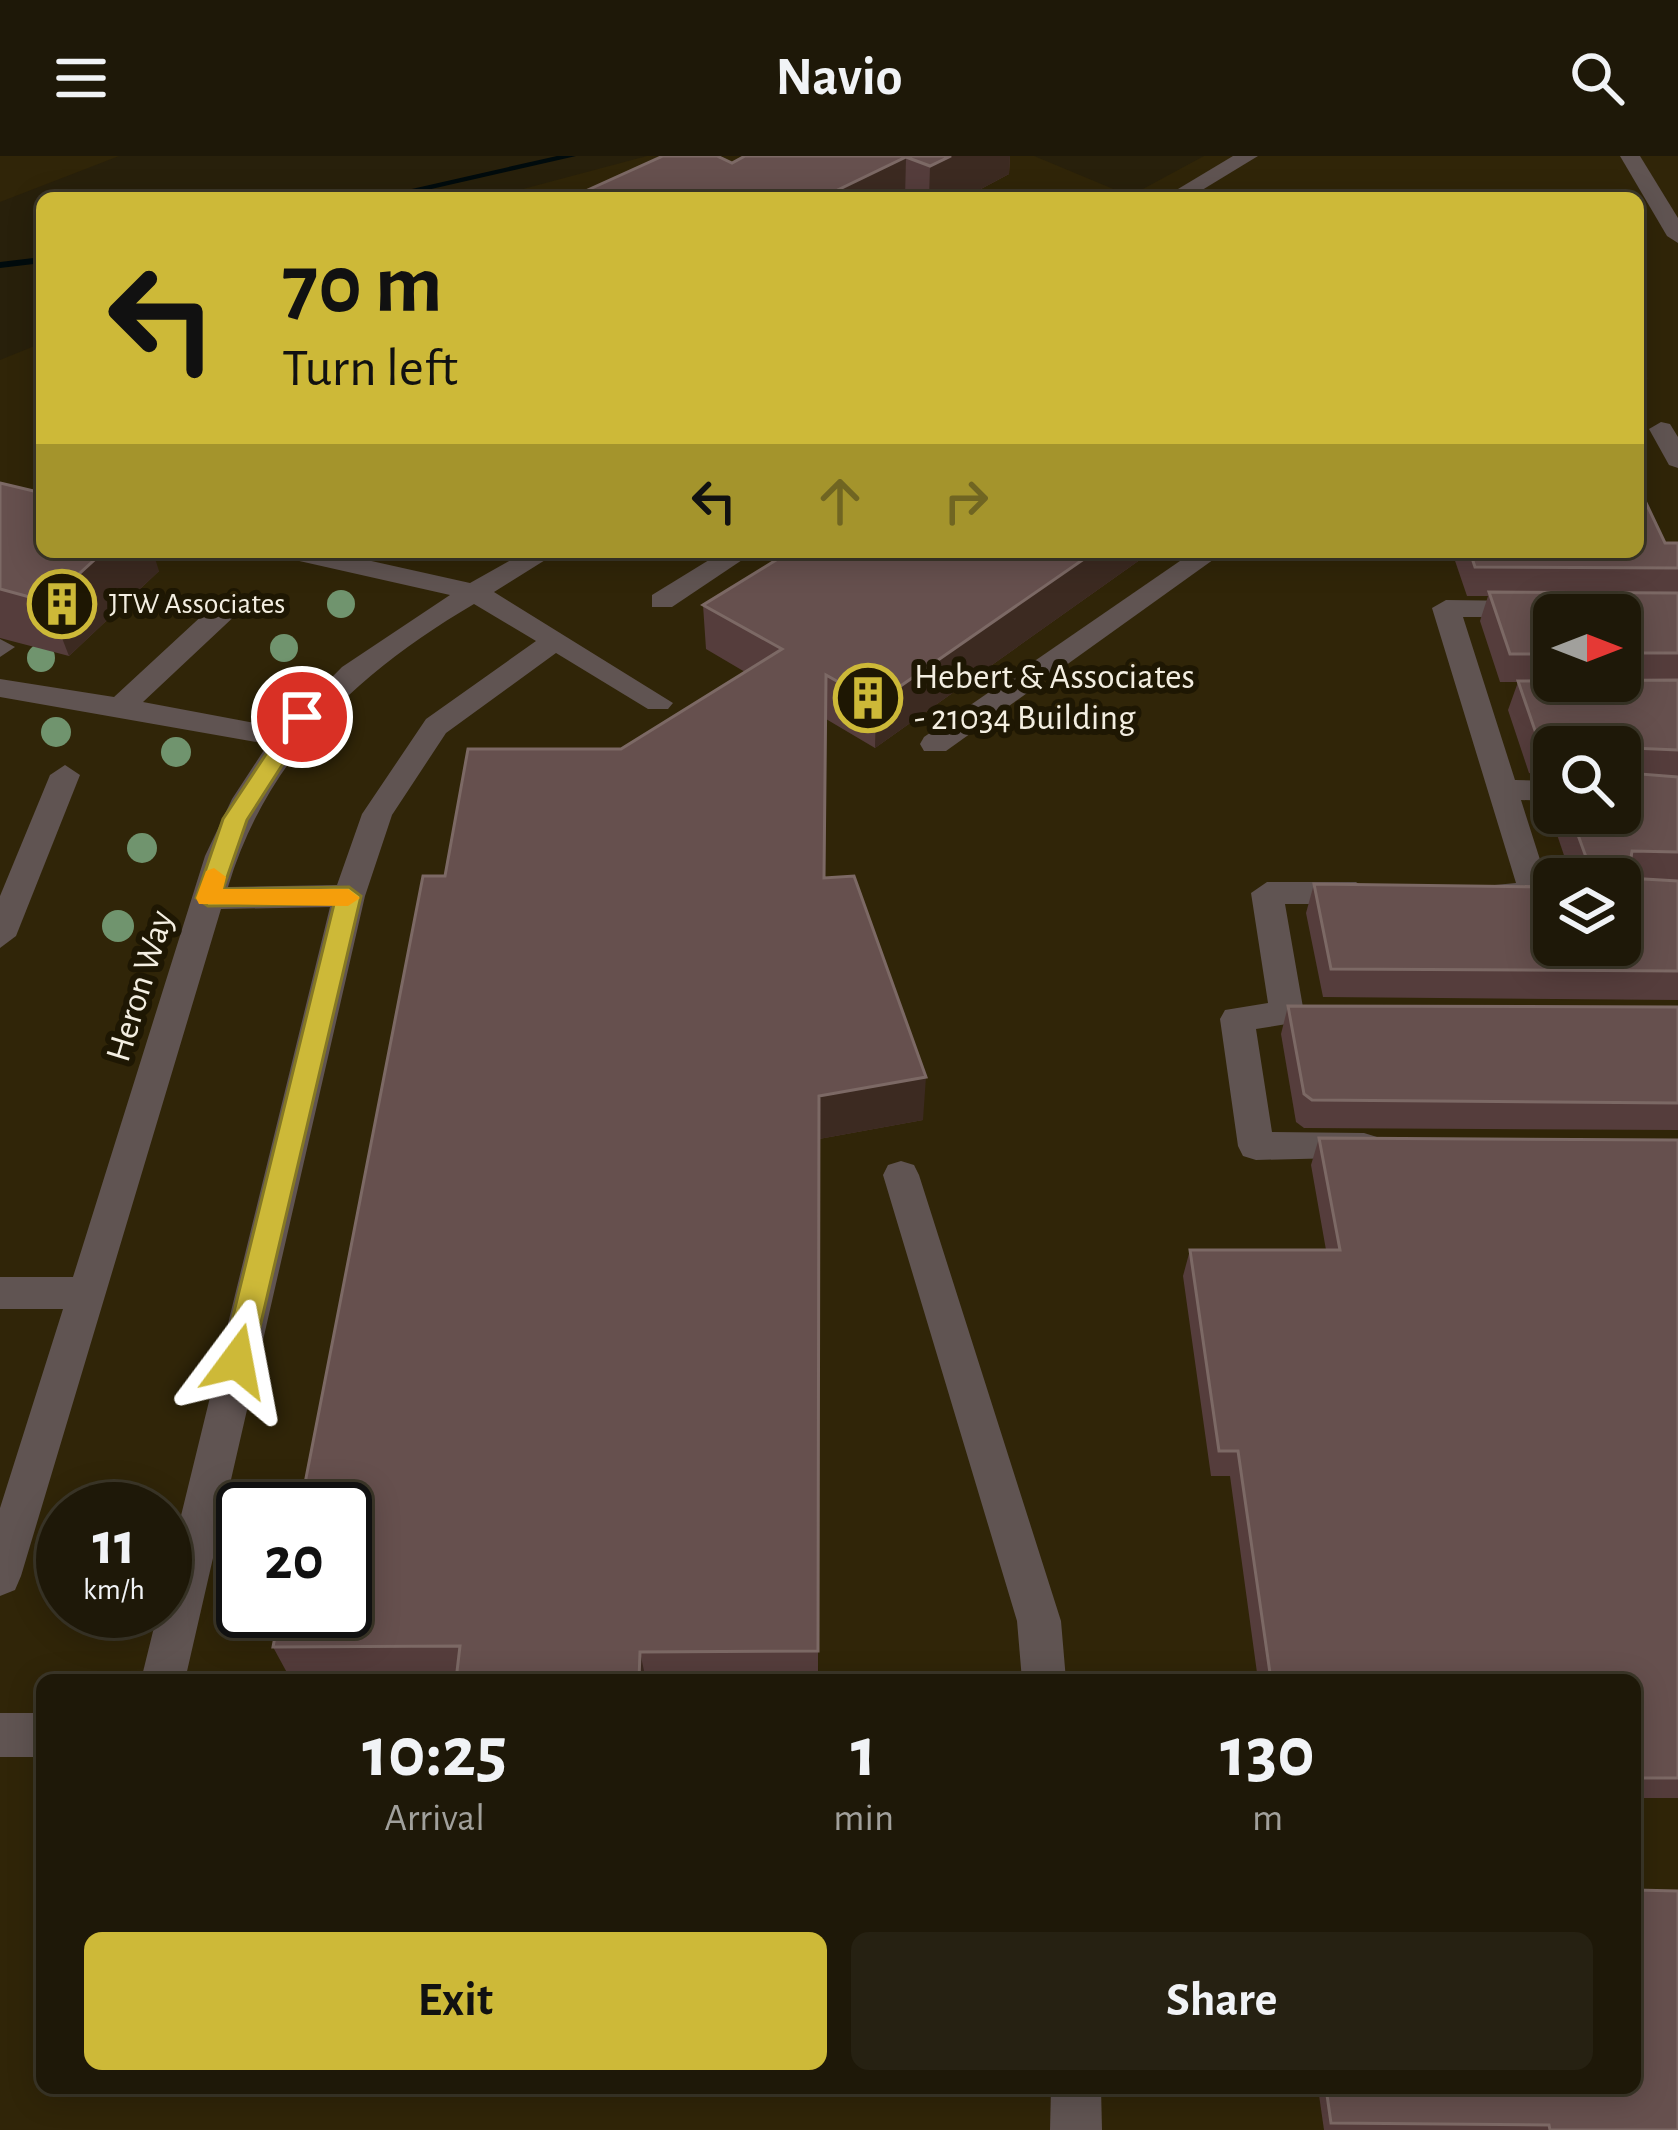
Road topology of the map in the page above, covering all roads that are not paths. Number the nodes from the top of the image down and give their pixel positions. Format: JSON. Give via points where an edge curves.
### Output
{"nodes":[{"id":1,"x":1248,"y":156,"type":"edge"},
{"id":2,"x":1630,"y":156,"type":"edge"},
{"id":3,"x":1194,"y":192,"type":"edge"},
{"id":4,"x":1676,"y":232,"type":"edge"},
{"id":5,"x":1661,"y":429,"type":"dead end"},
{"id":6,"x":1678,"y":460,"type":"edge"},
{"id":7,"x":329,"y":558,"type":"edge"},
{"id":8,"x":534,"y":558,"type":"edge"},
{"id":9,"x":731,"y":558,"type":"edge"},
{"id":10,"x":1202,"y":558,"type":"edge"},
{"id":11,"x":475,"y":592,"type":"junction"},
{"id":12,"x":662,"y":601,"type":"dead end"},
{"id":13,"x":230,"y":605,"type":"dead end"},
{"id":14,"x":1533,"y":609,"type":"edge"},
{"id":15,"x":554,"y":640,"type":"junction"},
{"id":16,"x":0,"y":688,"type":"edge"},
{"id":17,"x":658,"y":703,"type":"dead end"},
{"id":18,"x":120,"y":707,"type":"junction"},
{"id":19,"x":286,"y":738,"type":"junction"},
{"id":20,"x":935,"y":744,"type":"dead end"},
{"id":21,"x":65,"y":775,"type":"dead end"},
{"id":22,"x":1503,"y":790,"type":"junction"},
{"id":23,"x":1533,"y":791,"type":"edge"},
{"id":24,"x":1533,"y":864,"type":"edge"},
{"id":25,"x":1379,"y":894,"type":"edge"},
{"id":26,"x":1468,"y":894,"type":"edge"},
{"id":27,"x":1533,"y":894,"type":"edge"},
{"id":28,"x":349,"y":896,"type":"junction"},
{"id":29,"x":208,"y":898,"type":"junction"},
{"id":30,"x":0,"y":936,"type":"edge"},
{"id":31,"x":1287,"y":1013,"type":"junction"},
{"id":32,"x":1333,"y":1013,"type":"edge"},
{"id":33,"x":1397,"y":1147,"type":"edge"},
{"id":34,"x":901,"y":1175,"type":"dead end"},
{"id":35,"x":0,"y":1293,"type":"edge"},
{"id":36,"x":87,"y":1293,"type":"junction"},
{"id":37,"x":0,"y":1576,"type":"edge"},
{"id":38,"x":164,"y":1674,"type":"edge"},
{"id":39,"x":1043,"y":1674,"type":"edge"},
{"id":40,"x":0,"y":1736,"type":"edge"},
{"id":41,"x":36,"y":1736,"type":"edge"},
{"id":42,"x":1076,"y":2094,"type":"edge"},
{"id":43,"x":1076,"y":2130,"type":"edge"}],
"edges":[{"from":1,"to":3,"type":"street"},
{"from":2,"to":4,"type":"street"},
{"from":5,"to":6,"type":"street"},
{"from":7,"to":11,"type":"street"},
{"from":8,"to":11,"type":"street","name":"Heron Way"},
{"from":9,"to":12,"type":"street"},
{"from":10,"to":20,"type":"street"},
{"from":11,"to":15,"type":"street"},
{"from":11,"to":19,"type":"street","name":"Heron Way","via":[[365,659]]},
{"from":13,"to":18,"type":"street"},
{"from":14,"to":22,"type":"street","via":[[1446,608],[1484,696]]},
{"from":15,"to":17,"type":"street"},
{"from":15,"to":28,"type":"street","via":[[436,726],[377,814]]},
{"from":16,"to":18,"type":"street"},
{"from":18,"to":19,"type":"street"},
{"from":19,"to":29,"type":"street","name":"Heron Way","via":[[235,819]]},
{"from":21,"to":30,"type":"street"},
{"from":22,"to":23,"type":"street"},
{"from":22,"to":24,"type":"street"},
{"from":25,"to":31,"type":"street","via":[[1267,893]]},
{"from":26,"to":27,"type":"street"},
{"from":28,"to":29,"type":"street"},
{"from":28,"to":38,"type":"street"},
{"from":29,"to":36,"type":"street","name":"Heron Way"},
{"from":31,"to":32,"type":"street"},
{"from":31,"to":33,"type":"street","via":[[1237,1019],[1256,1146]]},
{"from":34,"to":39,"type":"street","via":[[1039,1621]]},
{"from":35,"to":36,"type":"street"},
{"from":36,"to":37,"type":"street","name":"Heron Way"},
{"from":40,"to":41,"type":"street"},
{"from":42,"to":43,"type":"street"}]}
